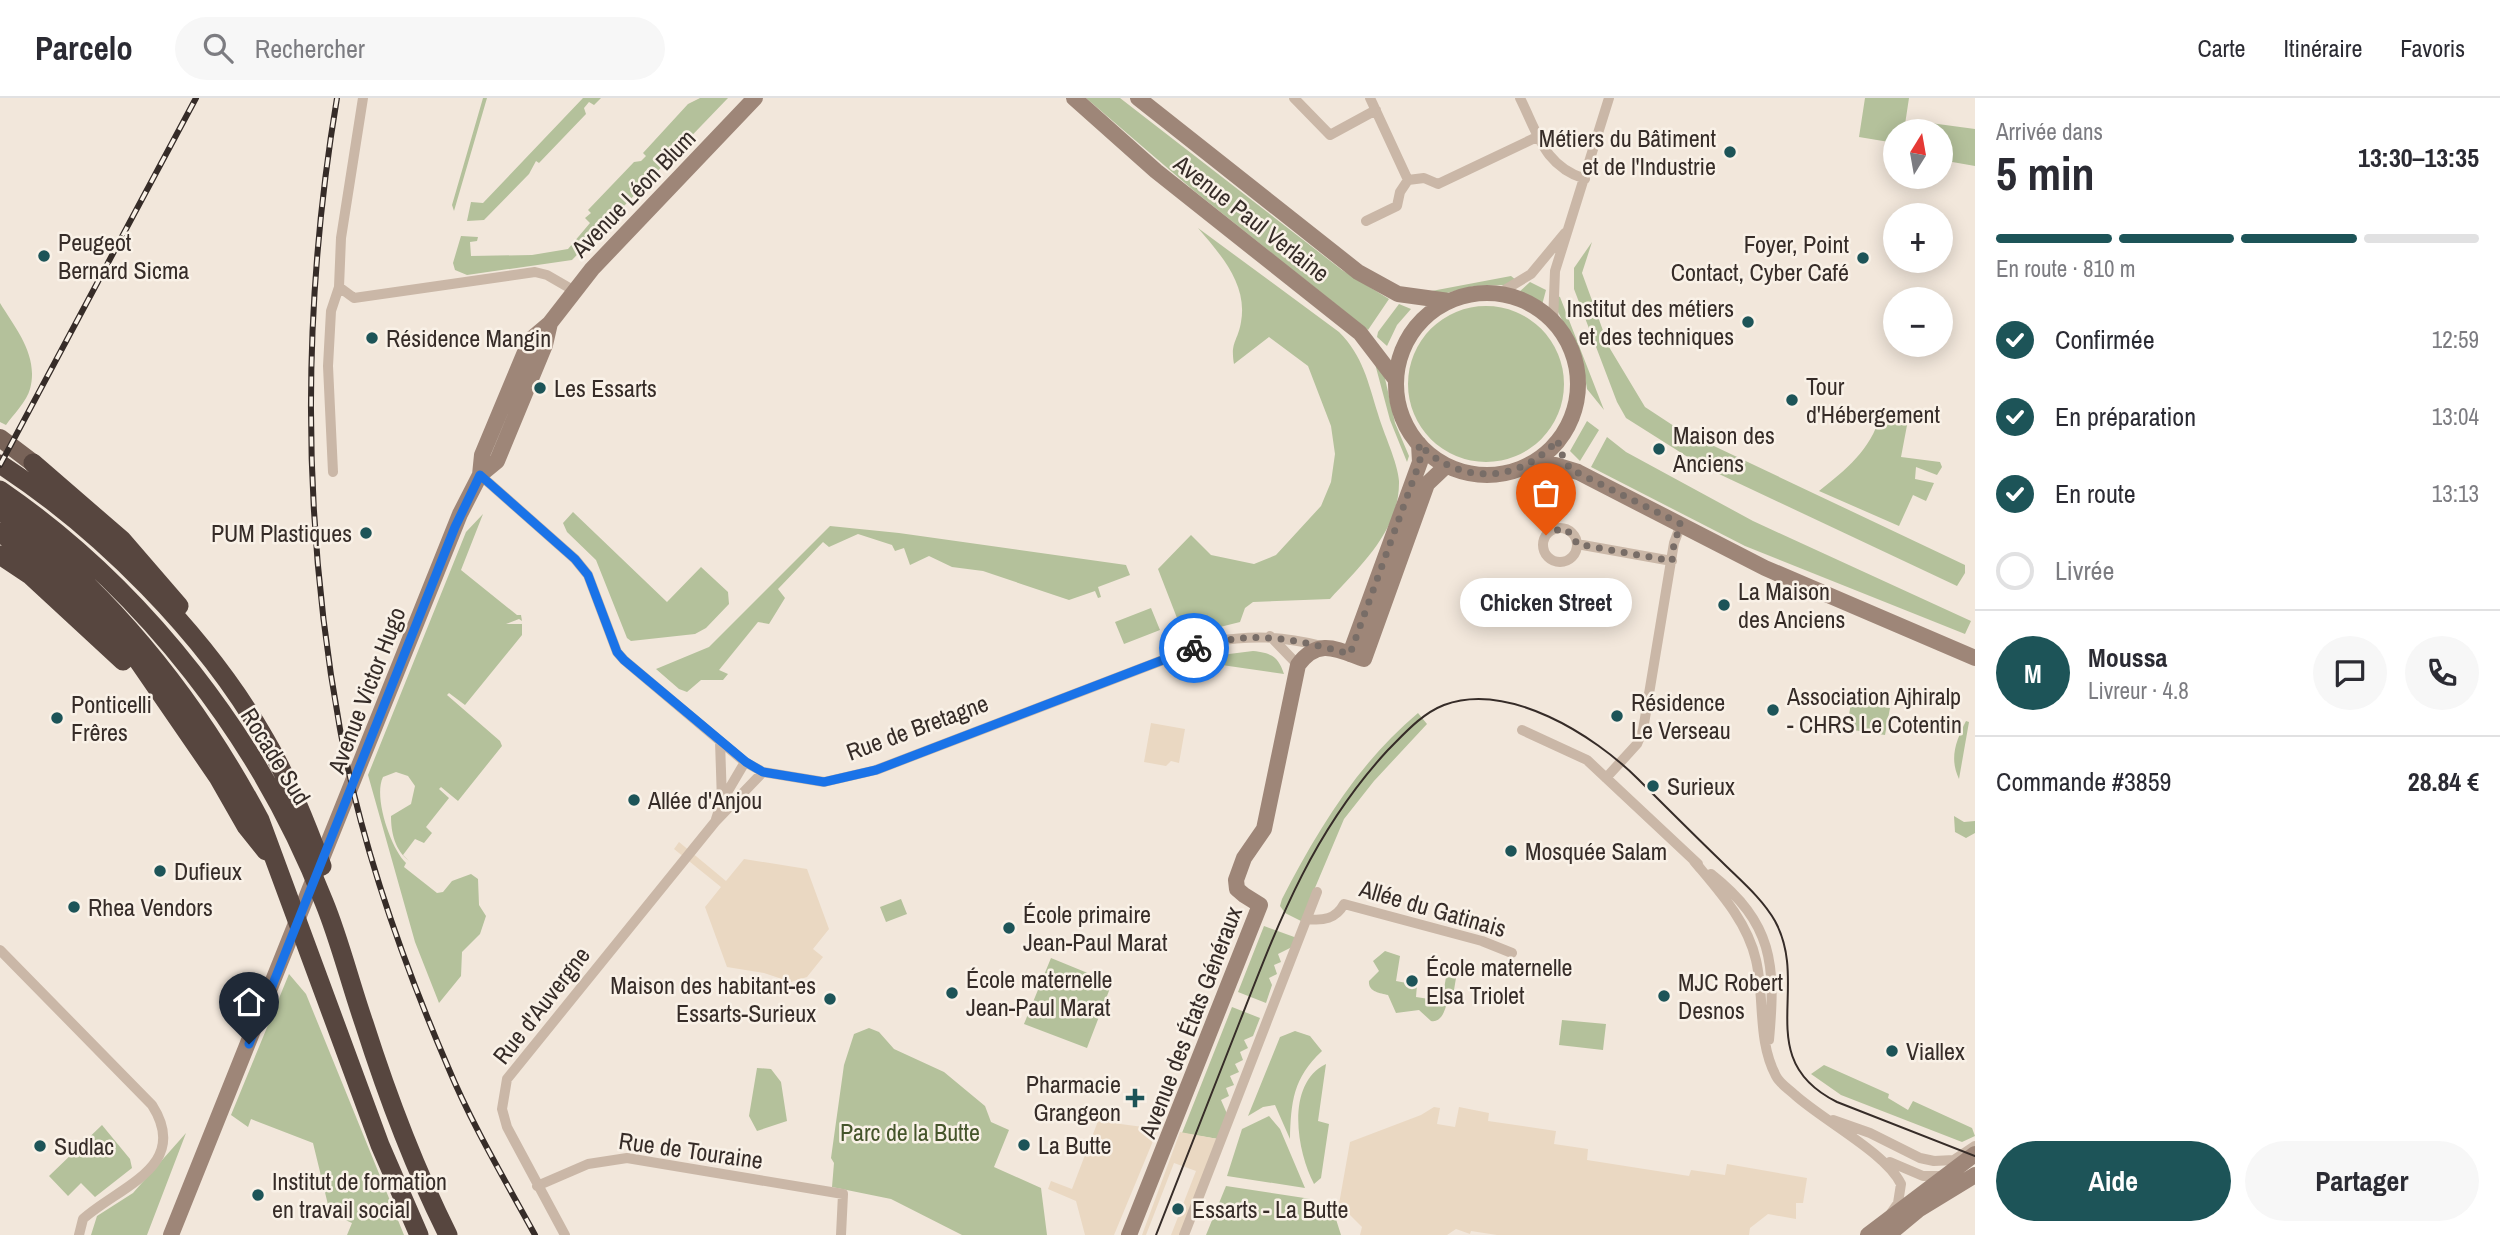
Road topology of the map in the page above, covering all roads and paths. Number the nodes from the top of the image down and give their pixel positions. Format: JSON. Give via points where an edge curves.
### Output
{"nodes":[{"id":1,"x":363,"y":98,"type":"edge"},
{"id":2,"x":755,"y":98,"type":"edge"},
{"id":3,"x":1074,"y":98,"type":"edge"},
{"id":4,"x":1138,"y":98,"type":"edge"},
{"id":5,"x":1294,"y":98,"type":"edge"},
{"id":6,"x":1370,"y":98,"type":"edge"},
{"id":7,"x":1520,"y":98,"type":"edge"},
{"id":8,"x":1609,"y":98,"type":"edge"},
{"id":9,"x":1376,"y":110,"type":"junction"},
{"id":10,"x":1539,"y":136,"type":"junction"},
{"id":11,"x":1585,"y":179,"type":"junction"},
{"id":12,"x":1408,"y":180,"type":"junction"},
{"id":13,"x":1366,"y":221,"type":"dead end"},
{"id":14,"x":1569,"y":228,"type":"junction"},
{"id":15,"x":339,"y":287,"type":"junction"},
{"id":16,"x":573,"y":290,"type":"junction"},
{"id":17,"x":1498,"y":294,"type":"junction"},
{"id":18,"x":1449,"y":302,"type":"junction"},
{"id":19,"x":1553,"y":323,"type":"junction"},
{"id":20,"x":1395,"y":380,"type":"junction"},
{"id":21,"x":0,"y":438,"type":"edge"},
{"id":22,"x":1558,"y":440,"type":"junction"},
{"id":23,"x":1419,"y":444,"type":"junction"},
{"id":24,"x":1532,"y":463,"type":"junction"},
{"id":25,"x":0,"y":464,"type":"edge"},
{"id":26,"x":1446,"y":466,"type":"junction"},
{"id":27,"x":31,"y":467,"type":"junction"},
{"id":28,"x":1570,"y":469,"type":"junction"},
{"id":29,"x":333,"y":472,"type":"dead end"},
{"id":30,"x":480,"y":475,"type":"junction"},
{"id":31,"x":0,"y":490,"type":"edge"},
{"id":32,"x":0,"y":510,"type":"edge"},
{"id":33,"x":1681,"y":524,"type":"junction"},
{"id":34,"x":0,"y":526,"type":"edge"},
{"id":35,"x":0,"y":532,"type":"edge"},
{"id":36,"x":1577,"y":544,"type":"dead end"},
{"id":37,"x":0,"y":555,"type":"edge"},
{"id":38,"x":1672,"y":561,"type":"junction"},
{"id":39,"x":1270,"y":636,"type":"junction"},
{"id":40,"x":1322,"y":646,"type":"junction"},
{"id":41,"x":1357,"y":657,"type":"junction"},
{"id":42,"x":1975,"y":658,"type":"edge"},
{"id":43,"x":1298,"y":665,"type":"junction"},
{"id":44,"x":227,"y":680,"type":"junction"},
{"id":45,"x":164,"y":699,"type":"junction"},
{"id":46,"x":1522,"y":730,"type":"dead end"},
{"id":47,"x":720,"y":741,"type":"junction"},
{"id":48,"x":746,"y":762,"type":"junction"},
{"id":49,"x":763,"y":772,"type":"junction"},
{"id":50,"x":1606,"y":778,"type":"junction"},
{"id":51,"x":722,"y":801,"type":"junction"},
{"id":52,"x":715,"y":822,"type":"junction"},
{"id":53,"x":278,"y":866,"type":"junction"},
{"id":54,"x":1317,"y":892,"type":"dead end"},
{"id":55,"x":1307,"y":919,"type":"junction"},
{"id":56,"x":0,"y":950,"type":"edge"},
{"id":57,"x":1512,"y":953,"type":"dead end"},
{"id":58,"x":363,"y":1023,"type":"junction"},
{"id":59,"x":1824,"y":1117,"type":"junction"},
{"id":60,"x":1975,"y":1146,"type":"edge"},
{"id":61,"x":1975,"y":1154,"type":"edge"},
{"id":62,"x":1878,"y":1156,"type":"junction"},
{"id":63,"x":1920,"y":1158,"type":"junction"},
{"id":64,"x":1964,"y":1170,"type":"edge"},
{"id":65,"x":1929,"y":1184,"type":"junction"},
{"id":66,"x":537,"y":1186,"type":"junction"},
{"id":67,"x":1918,"y":1210,"type":"junction"},
{"id":68,"x":1879,"y":1232,"type":"edge"},
{"id":69,"x":79,"y":1235,"type":"edge"},
{"id":70,"x":171,"y":1235,"type":"edge"},
{"id":71,"x":419,"y":1235,"type":"edge"},
{"id":72,"x":448,"y":1235,"type":"edge"},
{"id":73,"x":565,"y":1235,"type":"edge"},
{"id":74,"x":841,"y":1235,"type":"edge"},
{"id":75,"x":1129,"y":1235,"type":"edge"},
{"id":76,"x":1184,"y":1235,"type":"edge"}],
"edges":[{"from":1,"to":15,"type":"street","via":[[341,238]]},
{"from":2,"to":16,"type":"main road","name":"Avenue Léon Blum"},
{"from":3,"to":20,"type":"main road","name":"Avenue Paul Verlaine","via":[[1167,180],[1360,333]]},
{"from":4,"to":18,"type":"main road","name":"Avenue Paul Verlaine","via":[[1358,272],[1398,294]]},
{"from":5,"to":9,"type":"street","via":[[1330,135]]},
{"from":6,"to":9,"type":"street"},
{"from":7,"to":10,"type":"street"},
{"from":8,"to":11,"type":"street"},
{"from":9,"to":12,"type":"street"},
{"from":10,"to":11,"type":"street","via":[[1558,167]]},
{"from":10,"to":12,"type":"street","via":[[1438,184],[1424,178]]},
{"from":11,"to":14,"type":"street"},
{"from":12,"to":13,"type":"street","via":[[1397,206]]},
{"from":14,"to":17,"type":"street","via":[[1531,274]]},
{"from":14,"to":19,"type":"street","via":[[1555,271]]},
{"from":15,"to":16,"type":"street","via":[[354,298],[535,272]]},
{"from":15,"to":29,"type":"street","via":[[331,310],[328,366]]},
{"from":16,"to":30,"type":"main road","name":"Avenue Léon Blum","via":[[550,323],[497,461]]},
{"from":17,"to":18,"type":"main road"},
{"from":17,"to":19,"type":"main road","via":[[1531,305]]},
{"from":18,"to":20,"type":"main road","via":[[1411,333]]},
{"from":19,"to":22,"type":"main road","via":[[1569,346],[1577,374],[1572,416]]},
{"from":20,"to":23,"type":"main road","via":[[1401,414]]},
{"from":21,"to":27,"type":"main road"},
{"from":22,"to":24,"type":"main road"},
{"from":22,"to":28,"type":"main road"},
{"from":23,"to":26,"type":"main road"},
{"from":23,"to":41,"type":"main road","via":[[1420,461]]},
{"from":24,"to":26,"type":"main road","via":[[1496,475]]},
{"from":24,"to":28,"type":"main road"},
{"from":25,"to":44,"type":"highway","via":[[117,559]]},
{"from":26,"to":41,"type":"main road","via":[[1427,484]]},
{"from":27,"to":34,"type":"street"},
{"from":27,"to":44,"type":"highway","via":[[101,520],[156,577],[212,652]]},
{"from":28,"to":33,"type":"main road"},
{"from":30,"to":47,"type":"street","name":"Rue de Bretagne","via":[[588,575],[624,660]]},
{"from":30,"to":70,"type":"main road","name":"Avenue Victor Hugo","via":[[460,514]]},
{"from":31,"to":58,"type":"highway","name":"Rocade Sud","via":[[120,591],[227,721],[310,866]]},
{"from":32,"to":53,"type":"highway","name":"Rocade Sud","via":[[77,573],[178,687],[236,774]]},
{"from":33,"to":38,"type":"street"},
{"from":33,"to":42,"type":"main road","via":[[1765,568]]},
{"from":35,"to":45,"type":"highway","via":[[94,613],[139,662]]},
{"from":36,"to":38,"type":"street"},
{"from":37,"to":45,"type":"highway","via":[[30,575]]},
{"from":38,"to":50,"type":"street","via":[[1643,730],[1637,744]]},
{"from":39,"to":40,"type":"street","name":"Rue de Bretagne"},
{"from":39,"to":43,"type":"street"},
{"from":39,"to":49,"type":"street","name":"Rue de Bretagne","via":[[1210,642],[1174,654],[876,770],[834,782]]},
{"from":40,"to":41,"type":"main road","name":"Rue de Bretagne"},
{"from":40,"to":43,"type":"main road","via":[[1308,651]]},
{"from":43,"to":75,"type":"main road","name":"Avenue des États Généraux","via":[[1264,829],[1244,858],[1236,880],[1237,889],[1260,905]]},
{"from":44,"to":58,"type":"highway","via":[[267,741],[301,810],[346,937]]},
{"from":45,"to":53,"type":"highway","via":[[246,826]]},
{"from":46,"to":50,"type":"street","via":[[1587,760]]},
{"from":47,"to":48,"type":"street","name":"Rue de Bretagne"},
{"from":47,"to":51,"type":"street","name":"Rue d'Auvergne"},
{"from":48,"to":49,"type":"street","name":"Rue de Bretagne"},
{"from":48,"to":51,"type":"street","name":"Rue d'Auvergne"},
{"from":49,"to":52,"type":"street","name":"Rue d'Auvergne"},
{"from":50,"to":59,"type":"street","via":[[1752,914],[1764,934],[1770,962],[1767,1053],[1778,1079]]},
{"from":51,"to":52,"type":"street","name":"Rue d'Auvergne"},
{"from":52,"to":66,"type":"street","name":"Rue d'Auvergne","via":[[508,1079],[502,1109]]},
{"from":53,"to":71,"type":"highway","name":"Rocade Sud","via":[[380,1145]]},
{"from":54,"to":55,"type":"street"},
{"from":55,"to":57,"type":"street","name":"Allée du Gatinais","via":[[1327,919],[1344,904]]},
{"from":55,"to":76,"type":"street"},
{"from":56,"to":69,"type":"street","via":[[152,1105],[163,1123],[160,1158],[148,1172],[83,1219]]},
{"from":58,"to":72,"type":"highway","name":"Rocade Sud","via":[[398,1122]]},
{"from":59,"to":62,"type":"street"},
{"from":59,"to":63,"type":"street"},
{"from":60,"to":64,"type":"street"},
{"from":61,"to":64,"type":"main road"},
{"from":62,"to":65,"type":"street"},
{"from":62,"to":68,"type":"street","via":[[1902,1184],[1898,1203]]},
{"from":63,"to":64,"type":"street"},
{"from":63,"to":65,"type":"street"},
{"from":64,"to":65,"type":"main road"},
{"from":64,"to":67,"type":"main road"},
{"from":65,"to":67,"type":"street"},
{"from":65,"to":68,"type":"main road"},
{"from":66,"to":73,"type":"street","name":"Rue d'Auvergne"},
{"from":66,"to":74,"type":"street","name":"Rue de Touraine","via":[[588,1164],[626,1158],[844,1194]]},
{"from":67,"to":68,"type":"main road"}]}
